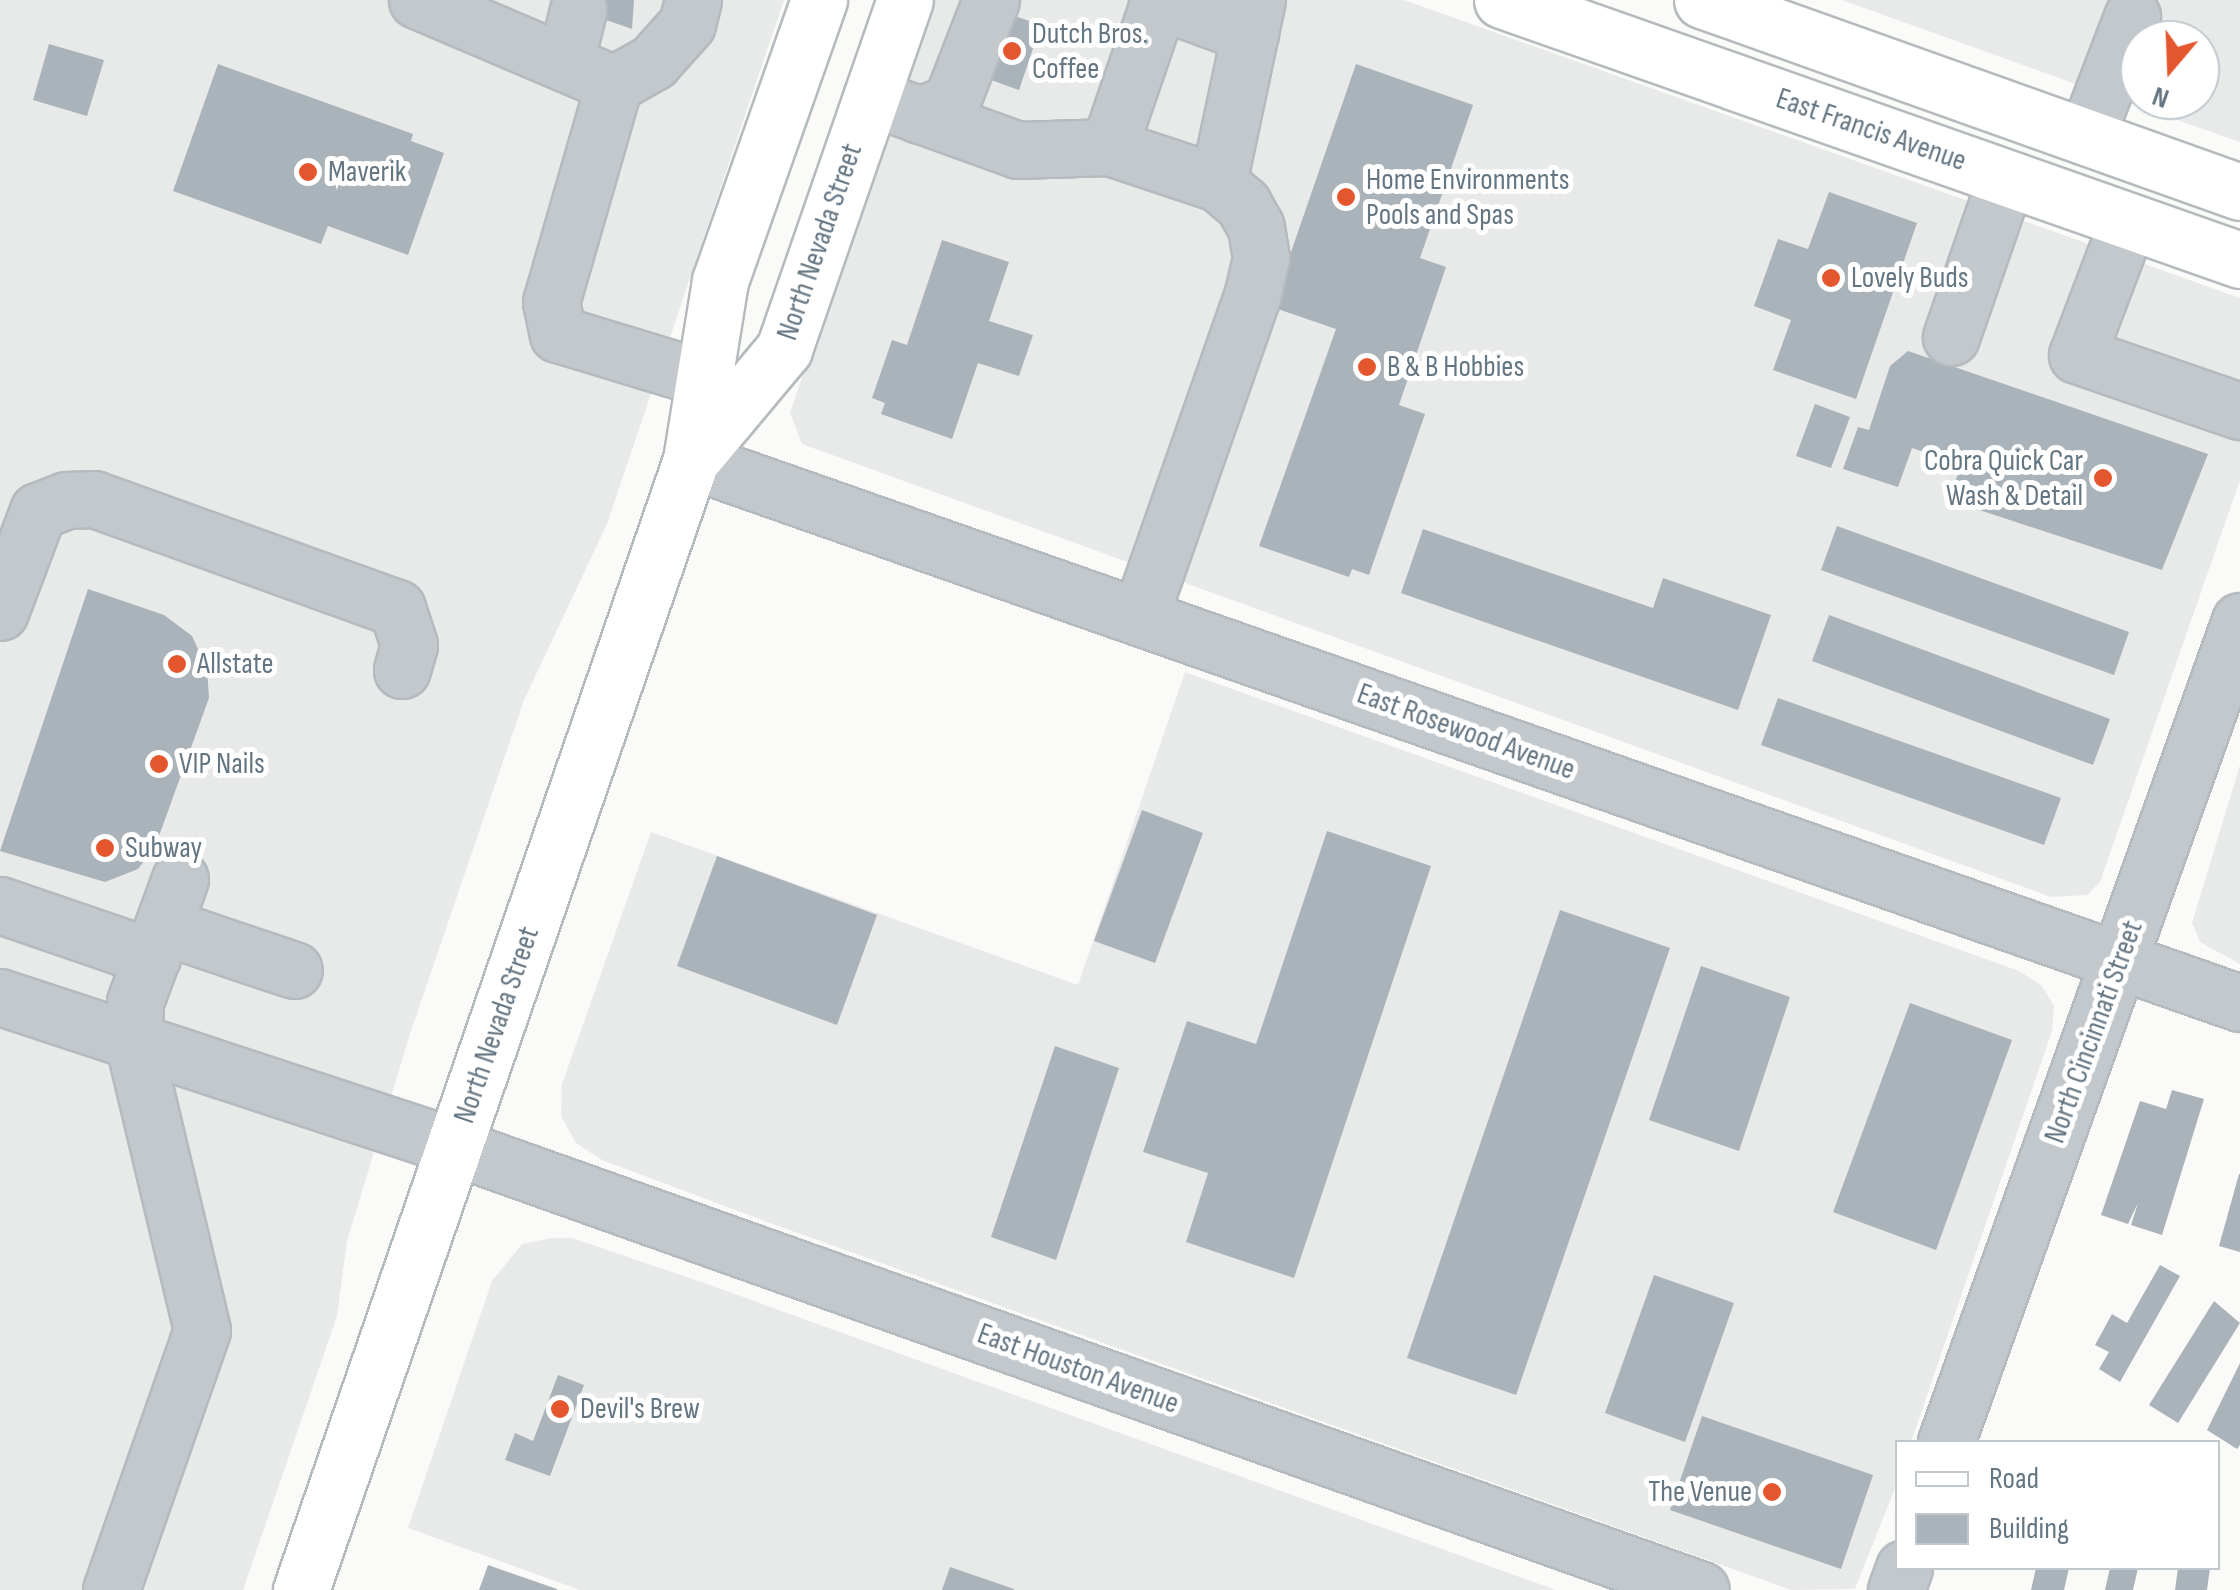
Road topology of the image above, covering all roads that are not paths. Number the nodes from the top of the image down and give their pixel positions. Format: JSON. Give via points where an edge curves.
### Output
{"nodes":[{"id":1,"x":693,"y":0,"type":"edge"},
{"id":2,"x":818,"y":0,"type":"edge"},
{"id":3,"x":905,"y":0,"type":"edge"},
{"id":4,"x":991,"y":0,"type":"edge"},
{"id":5,"x":1158,"y":0,"type":"edge"},
{"id":6,"x":1502,"y":0,"type":"edge"},
{"id":7,"x":431,"y":3,"type":"edge"},
{"id":8,"x":1736,"y":6,"type":"edge"},
{"id":9,"x":578,"y":10,"type":"dead end"},
{"id":10,"x":1253,"y":17,"type":"edge"},
{"id":11,"x":2132,"y":17,"type":"dead end"},
{"id":12,"x":502,"y":18,"type":"edge"},
{"id":13,"x":589,"y":74,"type":"junction"},
{"id":14,"x":895,"y":106,"type":"junction"},
{"id":15,"x":2086,"y":137,"type":"junction"},
{"id":16,"x":1109,"y":147,"type":"junction"},
{"id":17,"x":2006,"y":178,"type":"junction"},
{"id":18,"x":1218,"y":183,"type":"junction"},
{"id":19,"x":2240,"y":192,"type":"edge"},
{"id":20,"x":2128,"y":221,"type":"junction"},
{"id":21,"x":2240,"y":260,"type":"edge"},
{"id":22,"x":1951,"y":337,"type":"dead end"},
{"id":23,"x":706,"y":379,"type":"junction"},
{"id":24,"x":2240,"y":411,"type":"edge"},
{"id":25,"x":691,"y":460,"type":"junction"},
{"id":26,"x":0,"y":612,"type":"edge"},
{"id":27,"x":1140,"y":616,"type":"junction"},
{"id":28,"x":2240,"y":621,"type":"edge"},
{"id":29,"x":402,"y":670,"type":"dead end"},
{"id":30,"x":2231,"y":676,"type":"edge"},
{"id":31,"x":0,"y":905,"type":"edge"},
{"id":32,"x":165,"y":921,"type":"junction"},
{"id":33,"x":2120,"y":964,"type":"junction"},
{"id":34,"x":294,"y":970,"type":"dead end"},
{"id":35,"x":0,"y":996,"type":"edge"},
{"id":36,"x":2240,"y":1003,"type":"edge"},
{"id":37,"x":134,"y":1044,"type":"junction"},
{"id":38,"x":455,"y":1147,"type":"junction"},
{"id":39,"x":1947,"y":1440,"type":"edge"},
{"id":40,"x":111,"y":1590,"type":"edge"},
{"id":41,"x":302,"y":1590,"type":"edge"},
{"id":42,"x":1700,"y":1590,"type":"edge"}],
"edges":[{"from":1,"to":13,"type":"street","via":[[686,24],[653,62]]},
{"from":2,"to":23,"type":"main road","name":"North Nevada Street","via":[[720,281]]},
{"from":3,"to":14,"type":"main road","name":"North Nevada Street"},
{"from":4,"to":14,"type":"street","via":[[951,103]]},
{"from":5,"to":10,"type":"street"},
{"from":5,"to":16,"type":"street"},
{"from":6,"to":17,"type":"main road","name":"East Francis Avenue"},
{"from":7,"to":12,"type":"street"},
{"from":8,"to":15,"type":"main road"},
{"from":9,"to":13,"type":"street"},
{"from":10,"to":18,"type":"street"},
{"from":11,"to":15,"type":"street"},
{"from":12,"to":13,"type":"street"},
{"from":13,"to":23,"type":"street","via":[[551,302],[558,334]]},
{"from":14,"to":16,"type":"street","via":[[1018,150]]},
{"from":14,"to":25,"type":"main road","name":"North Nevada Street","via":[[784,349]]},
{"from":15,"to":19,"type":"main road"},
{"from":16,"to":18,"type":"street"},
{"from":17,"to":20,"type":"main road","name":"East Francis Avenue"},
{"from":17,"to":22,"type":"street"},
{"from":18,"to":27,"type":"street","via":[[1250,216],[1261,258]]},
{"from":20,"to":21,"type":"main road","name":"East Francis Avenue"},
{"from":20,"to":24,"type":"street","via":[[2078,355]]},
{"from":23,"to":25,"type":"main road","name":"North Nevada Street"},
{"from":25,"to":27,"type":"street","name":"East Rosewood Avenue"},
{"from":25,"to":38,"type":"main road","name":"North Nevada Street"},
{"from":26,"to":29,"type":"street","via":[[38,511],[66,500],[94,500],[397,608],[409,645]]},
{"from":27,"to":33,"type":"street","name":"East Rosewood Avenue"},
{"from":28,"to":30,"type":"street","name":"North Cincinnati Street"},
{"from":30,"to":33,"type":"street","name":"North Cincinnati Street"},
{"from":31,"to":32,"type":"street"},
{"from":32,"to":34,"type":"street"},
{"from":32,"to":37,"type":"street","via":[[135,1002]]},
{"from":33,"to":36,"type":"street","name":"East Rosewood Avenue"},
{"from":33,"to":39,"type":"street","name":"North Cincinnati Street"},
{"from":35,"to":37,"type":"street","name":"East Houston Avenue"},
{"from":37,"to":38,"type":"street","name":"East Houston Avenue"},
{"from":37,"to":40,"type":"street","via":[[202,1330]]},
{"from":38,"to":41,"type":"main road","name":"North Nevada Street"},
{"from":38,"to":42,"type":"street","name":"East Houston Avenue"}]}
